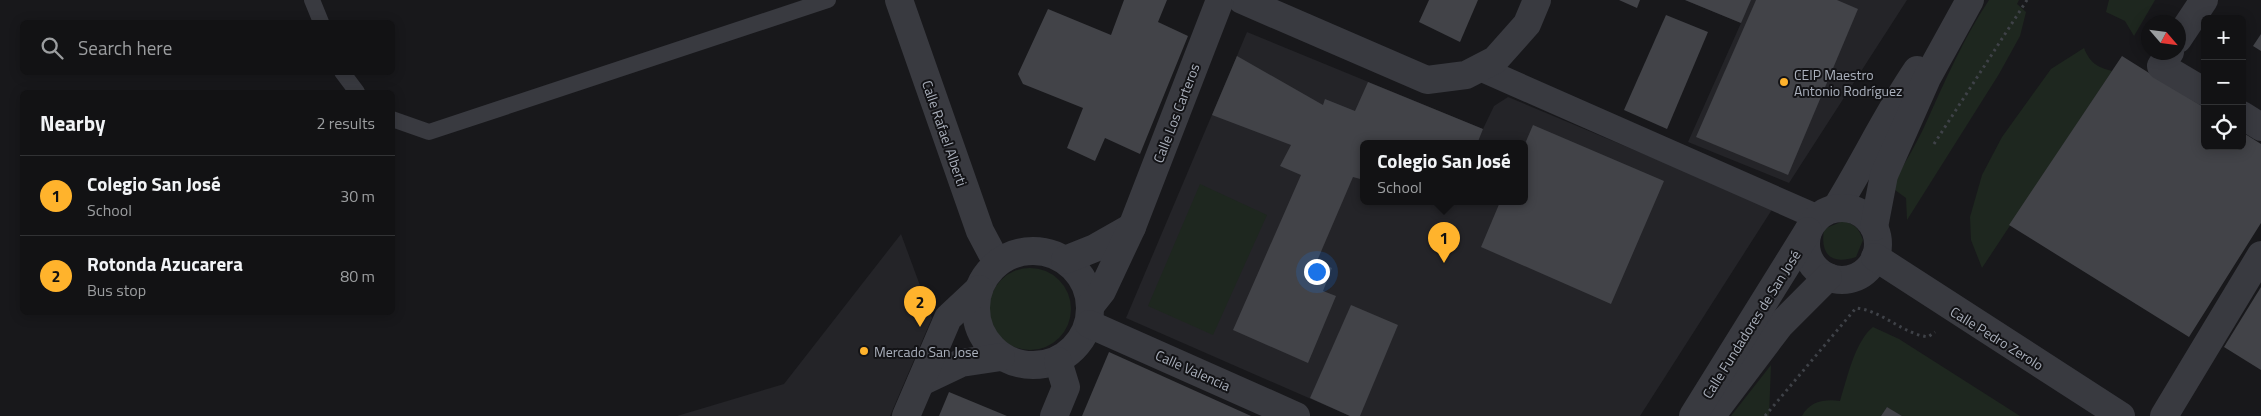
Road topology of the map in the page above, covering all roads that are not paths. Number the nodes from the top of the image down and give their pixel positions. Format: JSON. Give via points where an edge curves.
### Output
{"nodes":[{"id":1,"x":312,"y":0,"type":"edge"},
{"id":2,"x":828,"y":0,"type":"edge"},
{"id":3,"x":898,"y":0,"type":"edge"},
{"id":4,"x":1220,"y":0,"type":"edge"},
{"id":5,"x":1242,"y":0,"type":"edge"},
{"id":6,"x":1537,"y":0,"type":"edge"},
{"id":7,"x":1964,"y":0,"type":"edge"},
{"id":8,"x":1970,"y":0,"type":"edge"},
{"id":9,"x":2204,"y":0,"type":"edge"},
{"id":10,"x":320,"y":20,"type":"edge"},
{"id":11,"x":2186,"y":27,"type":"edge"},
{"id":12,"x":2165,"y":60,"type":"edge"},
{"id":13,"x":1479,"y":68,"type":"junction"},
{"id":14,"x":344,"y":75,"type":"edge"},
{"id":15,"x":356,"y":90,"type":"edge"},
{"id":16,"x":2201,"y":90,"type":"edge"},
{"id":17,"x":2246,"y":117,"type":"edge"},
{"id":18,"x":395,"y":120,"type":"edge"},
{"id":19,"x":2261,"y":126,"type":"edge"},
{"id":20,"x":1821,"y":219,"type":"junction"},
{"id":21,"x":1132,"y":227,"type":"junction"},
{"id":22,"x":1874,"y":227,"type":"junction"},
{"id":23,"x":2261,"y":254,"type":"edge"},
{"id":24,"x":1875,"y":257,"type":"junction"},
{"id":25,"x":1065,"y":260,"type":"junction"},
{"id":26,"x":997,"y":263,"type":"junction"},
{"id":27,"x":1828,"y":277,"type":"junction"},
{"id":28,"x":979,"y":289,"type":"junction"},
{"id":29,"x":1090,"y":314,"type":"junction"},
{"id":30,"x":1001,"y":357,"type":"junction"},
{"id":31,"x":1058,"y":361,"type":"junction"},
{"id":32,"x":921,"y":382,"type":"junction"},
{"id":33,"x":906,"y":416,"type":"edge"},
{"id":34,"x":1054,"y":416,"type":"edge"},
{"id":35,"x":1296,"y":416,"type":"edge"},
{"id":36,"x":1693,"y":416,"type":"edge"},
{"id":37,"x":1712,"y":416,"type":"edge"},
{"id":38,"x":2120,"y":416,"type":"edge"},
{"id":39,"x":2164,"y":416,"type":"edge"}],
"edges":[{"from":1,"to":10,"type":"lane"},
{"from":2,"to":18,"type":"lane","via":[[430,132]]},
{"from":3,"to":26,"type":"street","name":"Calle Rafael Alberti","via":[[980,231]]},
{"from":4,"to":21,"type":"street","name":"Calle Los Carteros"},
{"from":5,"to":13,"type":"street","via":[[1427,80],[1466,75]]},
{"from":6,"to":13,"type":"street","via":[[1527,24],[1495,60]]},
{"from":7,"to":20,"type":"street","name":"Calle Fundadores de San José","via":[[1894,104],[1872,150]]},
{"from":8,"to":22,"type":"street","via":[[1927,78],[1884,175]]},
{"from":9,"to":11,"type":"street"},
{"from":12,"to":16,"type":"street","via":[[2161,66]]},
{"from":13,"to":20,"type":"street"},
{"from":14,"to":15,"type":"lane"},
{"from":17,"to":19,"type":"street"},
{"from":20,"to":22,"type":"street","via":[[1847,208],[1858,211]]},
{"from":20,"to":27,"type":"street","via":[[1806,242],[1812,262]]},
{"from":20,"to":36,"type":"street","name":"Calle Fundadores de San José"},
{"from":21,"to":25,"type":"street"},
{"from":21,"to":29,"type":"street","name":"Calle Los Carteros"},
{"from":22,"to":24,"type":"street","via":[[1877,237]]},
{"from":23,"to":39,"type":"street"},
{"from":24,"to":27,"type":"street","via":[[1860,274],[1850,278]]},
{"from":24,"to":38,"type":"street","name":"Calle Pedro Zerolo"},
{"from":25,"to":26,"type":"street","via":[[1042,251],[1018,253]]},
{"from":25,"to":29,"type":"street","via":[[1085,282]]},
{"from":26,"to":28,"type":"street"},
{"from":27,"to":37,"type":"street","name":"Calle Fundadores de San José","via":[[1780,325]]},
{"from":28,"to":30,"type":"street","via":[[976,316],[981,334]]},
{"from":28,"to":32,"type":"street","via":[[948,318]]},
{"from":29,"to":31,"type":"street","via":[[1086,332],[1069,354]]},
{"from":29,"to":35,"type":"street","name":"Calle Valencia"},
{"from":30,"to":31,"type":"street","via":[[1024,366]]},
{"from":30,"to":32,"type":"street","via":[[961,363]]},
{"from":31,"to":34,"type":"street","via":[[1066,387]]},
{"from":32,"to":33,"type":"street"}]}
